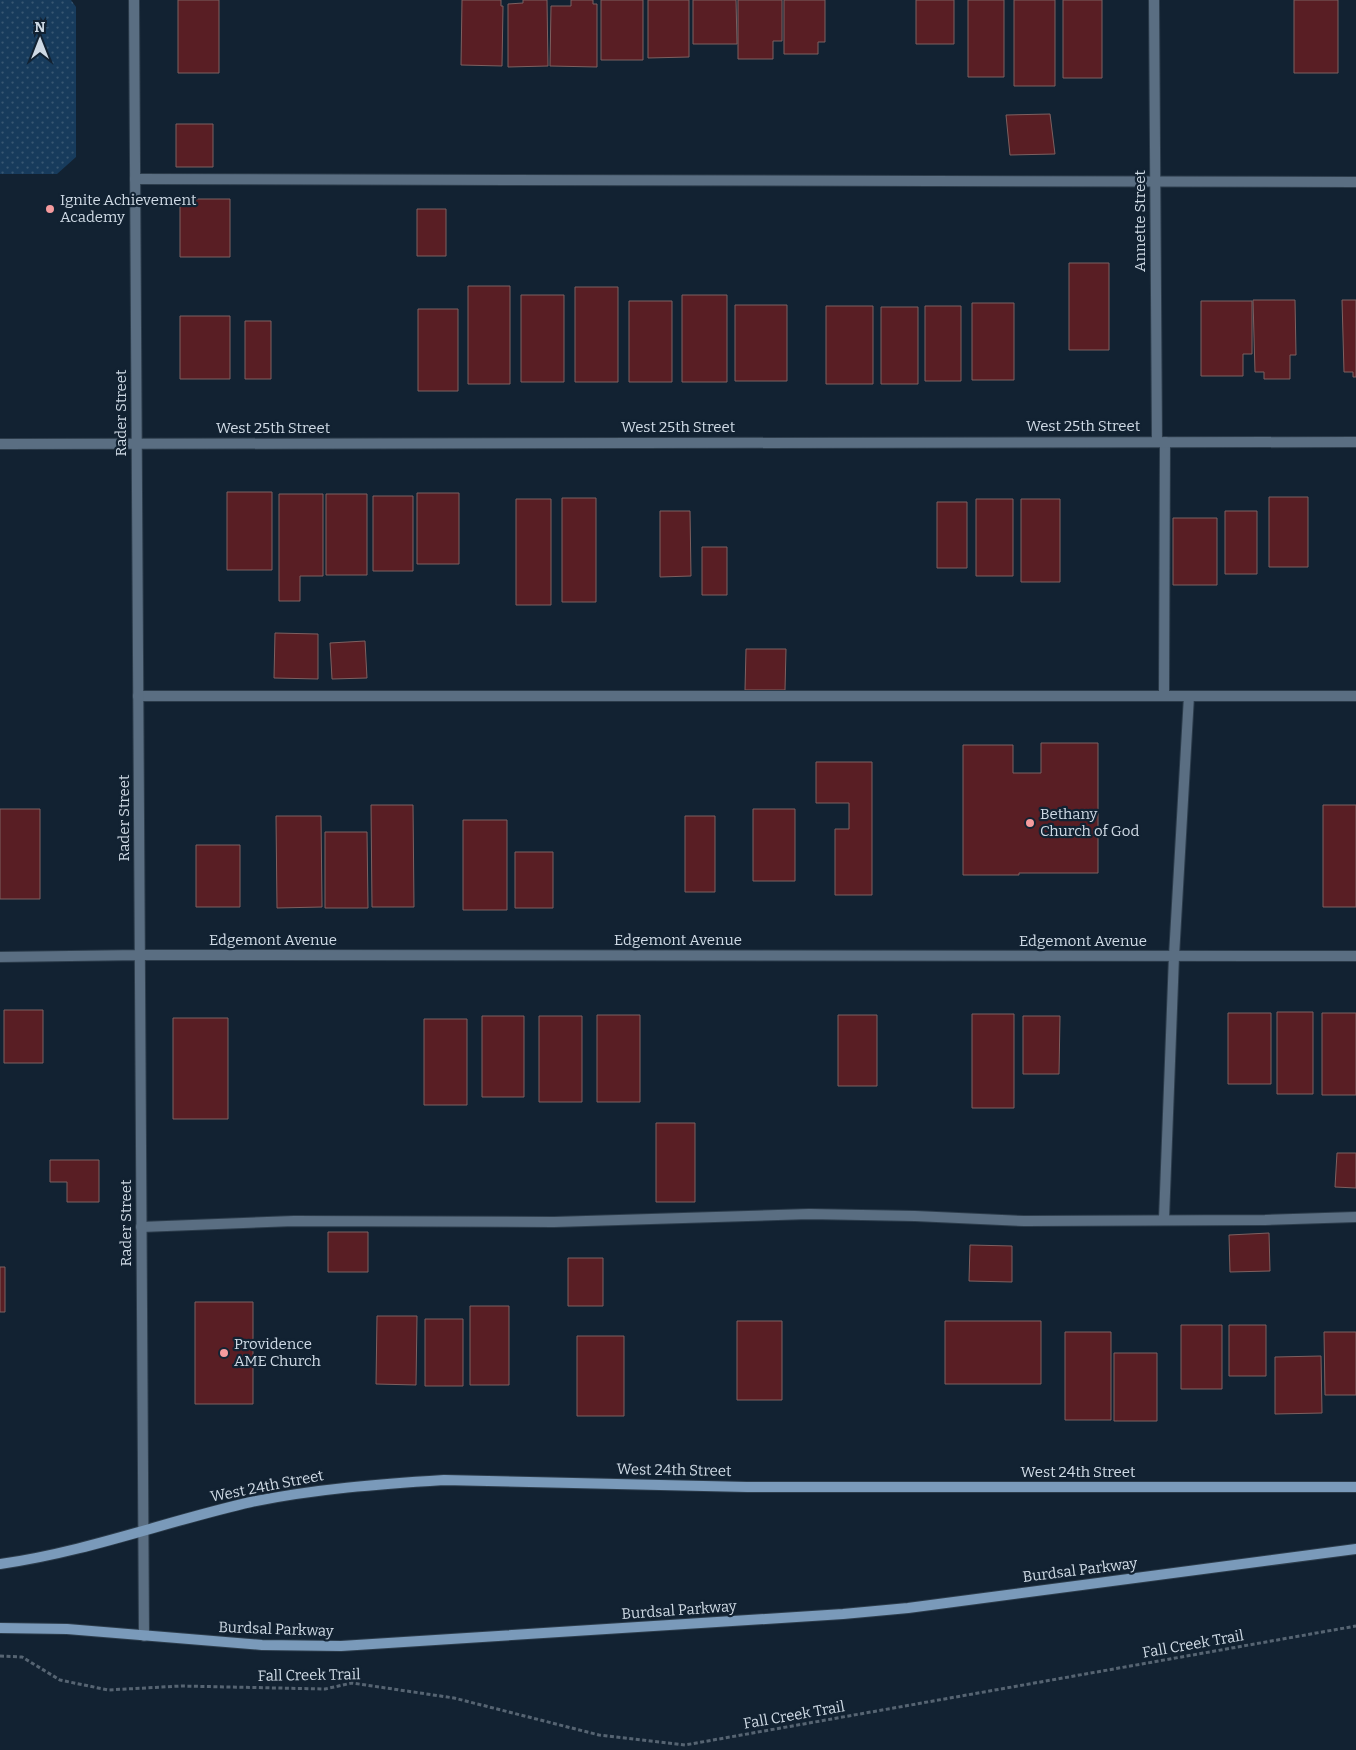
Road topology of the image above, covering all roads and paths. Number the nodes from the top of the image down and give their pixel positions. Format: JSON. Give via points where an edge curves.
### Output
{"nodes":[{"id":1,"x":134,"y":0,"type":"edge"},
{"id":2,"x":1154,"y":0,"type":"edge"},
{"id":3,"x":135,"y":179,"type":"junction"},
{"id":4,"x":1155,"y":182,"type":"junction"},
{"id":5,"x":1356,"y":182,"type":"edge"},
{"id":6,"x":1161,"y":442,"type":"junction"},
{"id":7,"x":1356,"y":442,"type":"edge"},
{"id":8,"x":136,"y":443,"type":"junction"},
{"id":9,"x":0,"y":444,"type":"edge"},
{"id":10,"x":138,"y":696,"type":"junction"},
{"id":11,"x":1164,"y":696,"type":"junction"},
{"id":12,"x":1189,"y":696,"type":"junction"},
{"id":13,"x":1356,"y":696,"type":"edge"},
{"id":14,"x":140,"y":954,"type":"junction"},
{"id":15,"x":1174,"y":956,"type":"junction"},
{"id":16,"x":1356,"y":956,"type":"edge"},
{"id":17,"x":0,"y":957,"type":"edge"},
{"id":18,"x":1356,"y":1217,"type":"edge"},
{"id":19,"x":1164,"y":1219,"type":"junction"},
{"id":20,"x":142,"y":1227,"type":"junction"},
{"id":21,"x":1356,"y":1487,"type":"edge"},
{"id":22,"x":143,"y":1530,"type":"junction"},
{"id":23,"x":1356,"y":1549,"type":"edge"},
{"id":24,"x":0,"y":1564,"type":"edge"},
{"id":25,"x":1356,"y":1626,"type":"edge"},
{"id":26,"x":0,"y":1628,"type":"edge"},
{"id":27,"x":144,"y":1636,"type":"junction"},
{"id":28,"x":0,"y":1656,"type":"edge"}],
"edges":[{"from":1,"to":3,"type":"street","name":"Rader Street"},
{"from":2,"to":4,"type":"street","name":"Annette Street"},
{"from":3,"to":4,"type":"street"},
{"from":3,"to":8,"type":"street","name":"Rader Street"},
{"from":4,"to":5,"type":"street"},
{"from":4,"to":6,"type":"street","name":"Annette Street"},
{"from":6,"to":7,"type":"street","name":"West 25th Street"},
{"from":6,"to":8,"type":"street","name":"West 25th Street"},
{"from":6,"to":11,"type":"street","name":"Annette Street"},
{"from":8,"to":9,"type":"street","name":"West 25th Street"},
{"from":8,"to":10,"type":"street","name":"Rader Street"},
{"from":10,"to":11,"type":"street"},
{"from":10,"to":14,"type":"street","name":"Rader Street"},
{"from":11,"to":12,"type":"street"},
{"from":12,"to":13,"type":"street"},
{"from":12,"to":15,"type":"street"},
{"from":14,"to":15,"type":"street","name":"Edgemont Avenue"},
{"from":14,"to":17,"type":"street","name":"Edgemont Avenue"},
{"from":14,"to":20,"type":"street","name":"Rader Street"},
{"from":15,"to":16,"type":"street","name":"Edgemont Avenue"},
{"from":15,"to":19,"type":"street"},
{"from":18,"to":19,"type":"street"},
{"from":19,"to":20,"type":"street","via":[[1024,1221],[809,1214],[554,1222],[294,1220]]},
{"from":20,"to":22,"type":"street","name":"Rader Street"},
{"from":21,"to":22,"type":"street","name":"West 24th Street","via":[[747,1487],[444,1480],[314,1491],[252,1502]]},
{"from":22,"to":24,"type":"street","name":"West 24th Street","via":[[61,1554]]},
{"from":22,"to":27,"type":"street","name":"Rader Street"},
{"from":23,"to":27,"type":"street","name":"Burdsal Parkway","via":[[842,1614],[341,1646],[262,1645]]},
{"from":25,"to":28,"type":"path","name":"Fall Creek Trail","via":[[685,1745],[599,1735],[454,1698],[352,1683],[325,1689],[181,1686],[108,1690],[60,1680],[22,1657]]},
{"from":26,"to":27,"type":"street","name":"Burdsal Parkway"}]}
